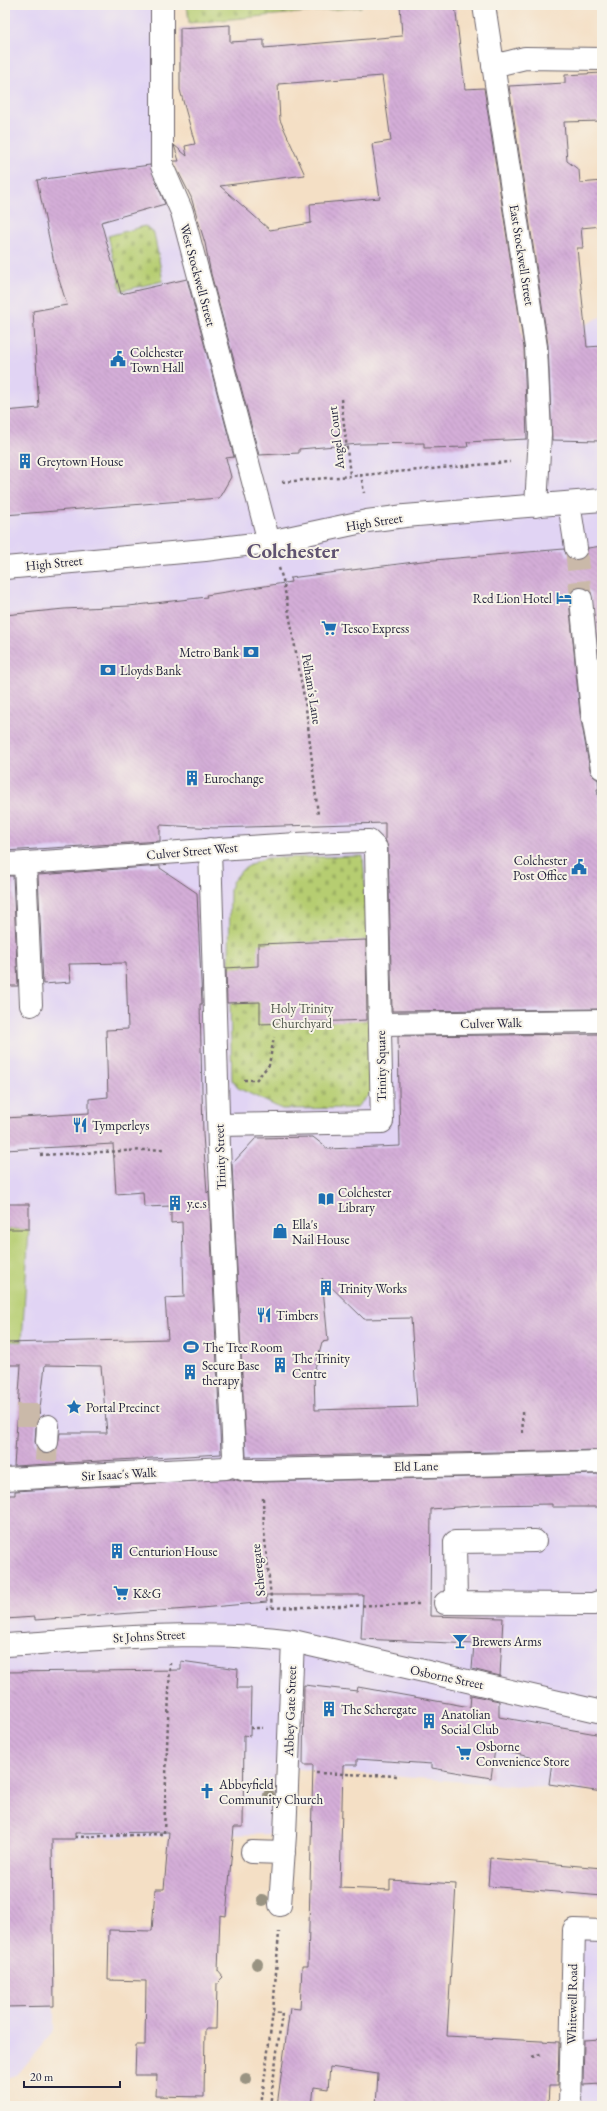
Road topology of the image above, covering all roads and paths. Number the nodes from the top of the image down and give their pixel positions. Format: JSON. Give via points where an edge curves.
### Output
{"nodes":[{"id":1,"x":162,"y":5,"type":"edge"},
{"id":2,"x":484,"y":5,"type":"edge"},
{"id":3,"x":602,"y":59,"type":"edge"},
{"id":4,"x":494,"y":66,"type":"junction"},
{"id":5,"x":341,"y":399,"type":"dead end"},
{"id":6,"x":540,"y":460,"type":"junction"},
{"id":7,"x":350,"y":475,"type":"junction"},
{"id":8,"x":254,"y":484,"type":"junction"},
{"id":9,"x":602,"y":500,"type":"edge"},
{"id":10,"x":569,"y":503,"type":"junction"},
{"id":11,"x":536,"y":506,"type":"junction"},
{"id":12,"x":269,"y":542,"type":"junction"},
{"id":13,"x":576,"y":548,"type":"tunnel mouth"},
{"id":14,"x":5,"y":568,"type":"edge"},
{"id":15,"x":581,"y":599,"type":"tunnel mouth"},
{"id":16,"x":602,"y":768,"type":"edge"},
{"id":17,"x":320,"y":842,"type":"junction"},
{"id":18,"x":376,"y":848,"type":"joint"},
{"id":19,"x":210,"y":849,"type":"junction"},
{"id":20,"x":15,"y":863,"type":"edge"},
{"id":21,"x":31,"y":1005,"type":"dead end"},
{"id":22,"x":602,"y":1021,"type":"edge"},
{"id":23,"x":380,"y":1024,"type":"junction"},
{"id":24,"x":274,"y":1037,"type":"dead end"},
{"id":25,"x":219,"y":1084,"type":"junction"},
{"id":26,"x":219,"y":1125,"type":"junction"},
{"id":27,"x":165,"y":1149,"type":"dead end"},
{"id":28,"x":40,"y":1155,"type":"dead end"},
{"id":29,"x":602,"y":1462,"type":"edge"},
{"id":30,"x":231,"y":1465,"type":"junction"},
{"id":31,"x":5,"y":1479,"type":"edge"},
{"id":32,"x":262,"y":1493,"type":"dead end"},
{"id":33,"x":535,"y":1541,"type":"dead end"},
{"id":34,"x":602,"y":1601,"type":"edge"},
{"id":35,"x":450,"y":1603,"type":"junction"},
{"id":36,"x":272,"y":1607,"type":"dead end"},
{"id":37,"x":320,"y":1608,"type":"dead end"},
{"id":38,"x":171,"y":1635,"type":"junction"},
{"id":39,"x":293,"y":1641,"type":"junction"},
{"id":40,"x":5,"y":1645,"type":"edge"},
{"id":41,"x":602,"y":1712,"type":"edge"},
{"id":42,"x":287,"y":1773,"type":"junction"},
{"id":43,"x":400,"y":1776,"type":"dead end"},
{"id":44,"x":75,"y":1837,"type":"dead end"},
{"id":45,"x":252,"y":1852,"type":"dead end"},
{"id":46,"x":284,"y":1853,"type":"junction"},
{"id":47,"x":280,"y":1905,"type":"joint"},
{"id":48,"x":602,"y":1931,"type":"edge"},
{"id":49,"x":273,"y":2012,"type":"junction"},
{"id":50,"x":261,"y":2106,"type":"edge"},
{"id":51,"x":270,"y":2106,"type":"edge"},
{"id":52,"x":570,"y":2106,"type":"edge"}],
"edges":[{"from":1,"to":8,"type":"street","name":"West Stockwell Street","via":[[162,166],[182,212]]},
{"from":2,"to":4,"type":"street","name":"East Stockwell Street"},
{"from":3,"to":4,"type":"street","via":[[525,58]]},
{"from":4,"to":6,"type":"street","name":"East Stockwell Street","via":[[536,347]]},
{"from":5,"to":7,"type":"path","name":"Angel Court"},
{"from":6,"to":7,"type":"path"},
{"from":6,"to":11,"type":"street","name":"East Stockwell Street"},
{"from":7,"to":8,"type":"path"},
{"from":8,"to":12,"type":"street","name":"West Stockwell Street"},
{"from":9,"to":10,"type":"street","name":"High Street"},
{"from":10,"to":11,"type":"street","name":"High Street"},
{"from":10,"to":13,"type":"street"},
{"from":11,"to":12,"type":"street","name":"High Street","via":[[367,521]]},
{"from":12,"to":14,"type":"street","name":"High Street"},
{"from":12,"to":17,"type":"path","name":"Pelham's Lane","via":[[284,580],[306,708]]},
{"from":15,"to":16,"type":"street","via":[[592,712]]},
{"from":17,"to":18,"type":"street","name":"Culver Street West","via":[[369,841]]},
{"from":17,"to":19,"type":"street","name":"Culver Street West"},
{"from":18,"to":23,"type":"street","name":"Trinity Square"},
{"from":19,"to":20,"type":"street","name":"Culver Street West"},
{"from":19,"to":25,"type":"street","name":"Trinity Street"},
{"from":20,"to":21,"type":"street"},
{"from":22,"to":23,"type":"street","name":"Culver Walk"},
{"from":23,"to":26,"type":"street","name":"Trinity Square","via":[[382,1122]]},
{"from":24,"to":25,"type":"path","via":[[269,1065],[256,1080],[232,1080]]},
{"from":25,"to":26,"type":"street","name":"Trinity Street"},
{"from":26,"to":30,"type":"street","name":"Trinity Street","via":[[234,1456]]},
{"from":27,"to":28,"type":"path"},
{"from":29,"to":30,"type":"street","name":"Eld Lane","via":[[262,1470],[245,1470]]},
{"from":30,"to":31,"type":"street","name":"Sir Isaac's Walk","via":[[226,1468],[46,1452]]},
{"from":32,"to":36,"type":"path","name":"Scheregate"},
{"from":33,"to":35,"type":"street","via":[[455,1542]]},
{"from":34,"to":35,"type":"street","via":[[593,1604]]},
{"from":35,"to":37,"type":"path"},
{"from":38,"to":39,"type":"street","name":"St Johns Street","via":[[242,1635]]},
{"from":38,"to":40,"type":"street","name":"St Johns Street"},
{"from":38,"to":44,"type":"path","via":[[164,1834]]},
{"from":39,"to":41,"type":"street","name":"Osborne Street"},
{"from":39,"to":42,"type":"street","name":"Abbey Gate Street"},
{"from":42,"to":43,"type":"path"},
{"from":42,"to":46,"type":"street","name":"Abbey Gate Street"},
{"from":45,"to":46,"type":"street"},
{"from":46,"to":47,"type":"street","name":"Abbey Gate Street"},
{"from":47,"to":49,"type":"path"},
{"from":48,"to":52,"type":"street","name":"Whitewell Road","via":[[574,1930]]},
{"from":49,"to":50,"type":"path"},
{"from":49,"to":51,"type":"path","via":[[282,2013]]}]}
